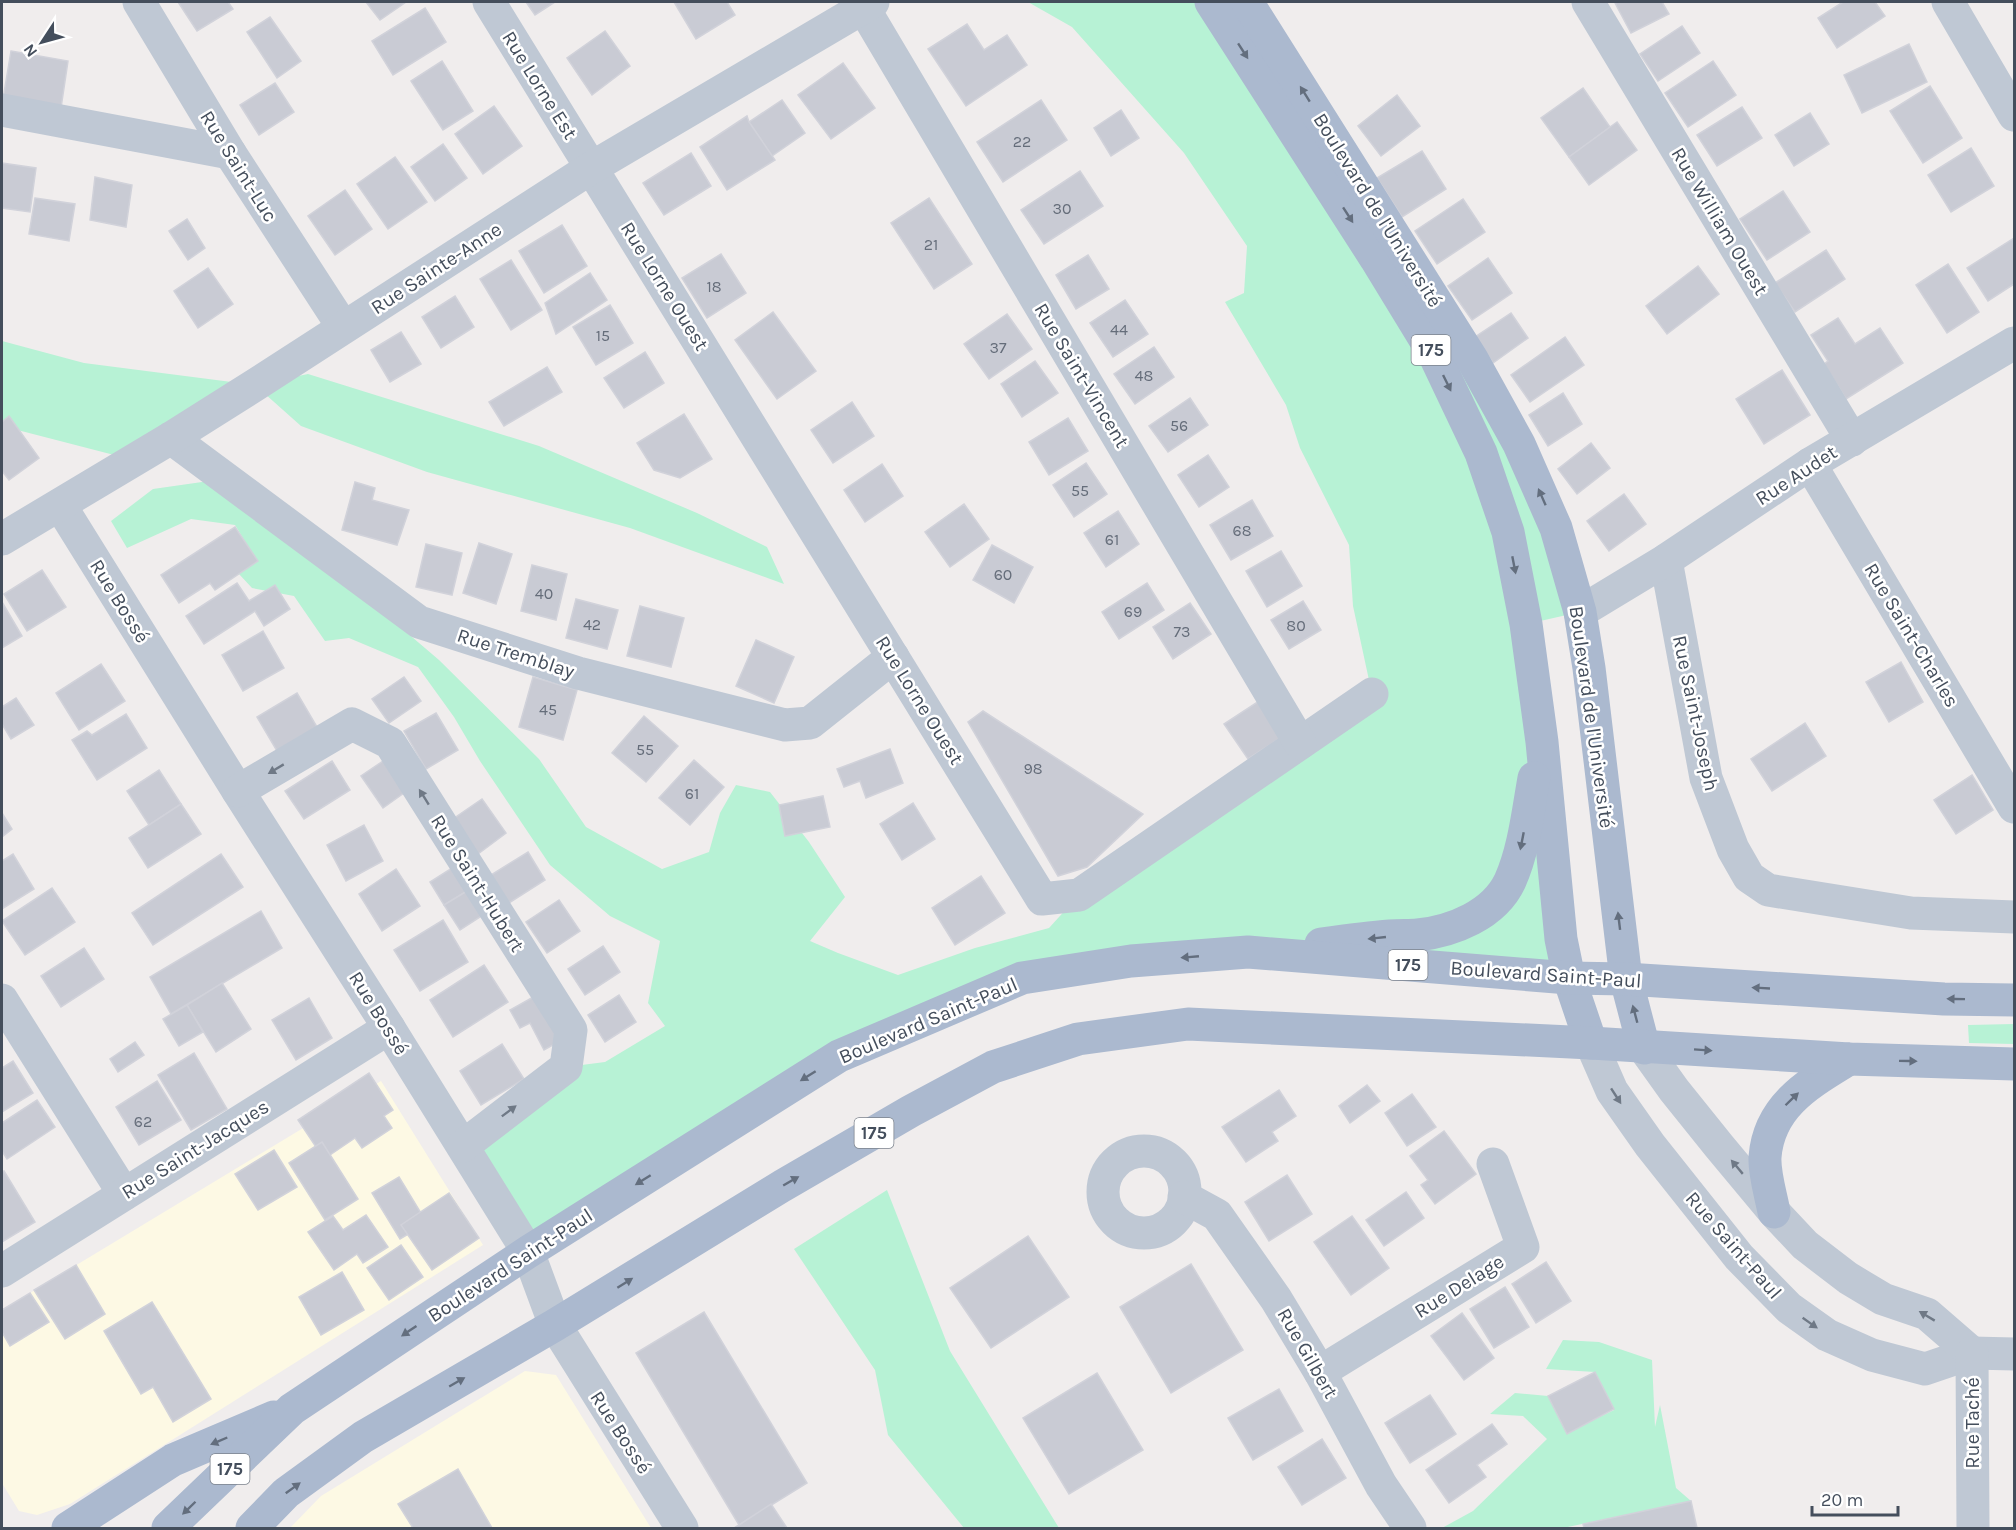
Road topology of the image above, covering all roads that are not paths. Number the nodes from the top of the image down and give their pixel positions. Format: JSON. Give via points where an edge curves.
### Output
{"nodes":[{"id":1,"x":139,"y":2,"type":"edge"},
{"id":2,"x":489,"y":2,"type":"edge"},
{"id":3,"x":1212,"y":2,"type":"edge"},
{"id":4,"x":1247,"y":2,"type":"edge"},
{"id":5,"x":1588,"y":2,"type":"edge"},
{"id":6,"x":1948,"y":2,"type":"edge"},
{"id":7,"x":868,"y":4,"type":"edge"},
{"id":8,"x":2,"y":110,"type":"edge"},
{"id":9,"x":2014,"y":115,"type":"edge"},
{"id":10,"x":230,"y":153,"type":"junction"},
{"id":11,"x":591,"y":168,"type":"junction"},
{"id":12,"x":343,"y":327,"type":"junction"},
{"id":13,"x":2014,"y":343,"type":"edge"},
{"id":14,"x":171,"y":438,"type":"junction"},
{"id":15,"x":1852,"y":440,"type":"junction"},
{"id":16,"x":1810,"y":464,"type":"junction"},
{"id":17,"x":60,"y":505,"type":"junction"},
{"id":18,"x":2,"y":539,"type":"edge"},
{"id":19,"x":1666,"y":560,"type":"junction"},
{"id":20,"x":1580,"y":612,"type":"junction"},
{"id":21,"x":893,"y":657,"type":"junction"},
{"id":22,"x":1372,"y":694,"type":"dead end"},
{"id":23,"x":1542,"y":742,"type":"junction"},
{"id":24,"x":1300,"y":743,"type":"junction"},
{"id":25,"x":238,"y":791,"type":"junction"},
{"id":26,"x":2014,"y":807,"type":"edge"},
{"id":27,"x":2014,"y":917,"type":"edge"},
{"id":28,"x":1248,"y":952,"type":"junction"},
{"id":29,"x":1569,"y":978,"type":"junction"},
{"id":30,"x":1626,"y":980,"type":"junction"},
{"id":31,"x":2,"y":999,"type":"edge"},
{"id":32,"x":2014,"y":1000,"type":"edge"},
{"id":33,"x":388,"y":1028,"type":"junction"},
{"id":34,"x":1591,"y":1043,"type":"junction"},
{"id":35,"x":1644,"y":1048,"type":"junction"},
{"id":36,"x":1849,"y":1059,"type":"junction"},
{"id":37,"x":2014,"y":1064,"type":"edge"},
{"id":38,"x":463,"y":1146,"type":"junction"},
{"id":39,"x":1493,"y":1164,"type":"dead end"},
{"id":40,"x":124,"y":1194,"type":"junction"},
{"id":41,"x":1184,"y":1197,"type":"dead end"},
{"id":42,"x":1774,"y":1212,"type":"junction"},
{"id":43,"x":528,"y":1252,"type":"junction"},
{"id":44,"x":2,"y":1271,"type":"edge"},
{"id":45,"x":555,"y":1326,"type":"junction"},
{"id":46,"x":1972,"y":1353,"type":"junction"},
{"id":47,"x":2014,"y":1354,"type":"edge"},
{"id":48,"x":1320,"y":1372,"type":"junction"},
{"id":49,"x":292,"y":1409,"type":"junction"},
{"id":50,"x":68,"y":1528,"type":"edge"},
{"id":51,"x":168,"y":1528,"type":"edge"},
{"id":52,"x":252,"y":1528,"type":"edge"},
{"id":53,"x":682,"y":1528,"type":"edge"},
{"id":54,"x":1410,"y":1528,"type":"edge"},
{"id":55,"x":1973,"y":1528,"type":"edge"}],
"edges":[{"from":1,"to":10,"type":"street","name":"Rue Saint-Luc"},
{"from":2,"to":11,"type":"street","name":"Rue Lorne Est"},
{"from":3,"to":23,"type":"main road","name":"Boulevard de l'Université","number":"175","one_way":true,"via":[[1434,354],[1481,453],[1508,532],[1526,624]]},
{"from":20,"to":4,"type":"main road","name":"Boulevard de l'Université","number":"175","one_way":true,"via":[[1556,528],[1519,444],[1472,359]]},
{"from":5,"to":15,"type":"street","name":"Rue William Ouest"},
{"from":6,"to":9,"type":"street"},
{"from":7,"to":11,"type":"street","name":"Rue Sainte-Anne"},
{"from":7,"to":24,"type":"street","name":"Rue Saint-Vincent"},
{"from":8,"to":10,"type":"street"},
{"from":10,"to":12,"type":"street","name":"Rue Saint-Luc"},
{"from":11,"to":12,"type":"street","name":"Rue Sainte-Anne"},
{"from":11,"to":21,"type":"street","name":"Rue Lorne Ouest"},
{"from":12,"to":14,"type":"street","name":"Rue Sainte-Anne"},
{"from":13,"to":15,"type":"street","name":"Rue Audet"},
{"from":14,"to":17,"type":"street","name":"Rue Sainte-Anne"},
{"from":14,"to":21,"type":"street","name":"Rue Tremblay","via":[[419,622],[578,673],[785,725],[810,723]]},
{"from":15,"to":16,"type":"street","name":"Rue Audet"},
{"from":16,"to":19,"type":"street","name":"Rue Audet"},
{"from":16,"to":26,"type":"street","name":"Rue Saint-Charles"},
{"from":17,"to":18,"type":"street","name":"Rue Sainte-Anne"},
{"from":17,"to":25,"type":"street","name":"Rue Bossé"},
{"from":19,"to":20,"type":"street","name":"Rue Audet"},
{"from":19,"to":27,"type":"street","name":"Rue Saint-Joseph","via":[[1706,778],[1733,849],[1749,877],[1768,890],[1911,913]]},
{"from":30,"to":20,"type":"main road","name":"Boulevard de l'Université","number":"175","one_way":true},
{"from":21,"to":24,"type":"street","name":"Rue Lorne Ouest","via":[[1042,899],[1079,895]]},
{"from":22,"to":24,"type":"street","name":"Rue Lorne Ouest"},
{"from":23,"to":28,"type":"main road","one_way":true,"via":[[1518,859],[1509,883],[1472,920],[1415,936]]},
{"from":23,"to":29,"type":"main road","name":"Boulevard de l'Université","number":"175","via":[[1561,939]]},
{"from":25,"to":33,"type":"street","name":"Rue Bossé"},
{"from":38,"to":25,"type":"street","name":"Rue Saint-Hubert","one_way":true,"via":[[566,1067],[571,1030],[397,753],[390,743],[352,724]]},
{"from":28,"to":29,"type":"main road","name":"Boulevard Saint-Paul","number":"175"},
{"from":28,"to":43,"type":"main road","name":"Boulevard Saint-Paul","number":"175","one_way":true,"via":[[1131,961],[1022,978],[839,1056]]},
{"from":29,"to":30,"type":"main road","name":"Boulevard Saint-Paul","number":"175"},
{"from":29,"to":34,"type":"main road","name":"Boulevard de l'Université","number":"175"},
{"from":32,"to":30,"type":"main road","name":"Boulevard Saint-Paul","one_way":true},
{"from":35,"to":30,"type":"main road","name":"Boulevard de l'Université","number":"175","one_way":true},
{"from":31,"to":40,"type":"street"},
{"from":33,"to":38,"type":"street","name":"Rue Bossé"},
{"from":33,"to":40,"type":"street","name":"Rue Saint-Jacques"},
{"from":34,"to":35,"type":"main road","number":"175"},
{"from":45,"to":34,"type":"main road","number":"175","one_way":true,"via":[[911,1111],[993,1067],[1078,1039],[1188,1024]]},
{"from":34,"to":46,"type":"street","name":"Rue Saint-Paul","one_way":true,"via":[[1612,1091],[1650,1145],[1739,1257],[1789,1308],[1827,1335],[1872,1355],[1925,1369]]},
{"from":35,"to":36,"type":"main road","one_way":true},
{"from":42,"to":35,"type":"street","one_way":true},
{"from":36,"to":37,"type":"main road","one_way":true},
{"from":42,"to":36,"type":"main road","one_way":true,"via":[[1765,1158],[1770,1130],[1787,1102]]},
{"from":38,"to":43,"type":"street","name":"Rue Bossé"},
{"from":39,"to":48,"type":"street","name":"Rue Delage","via":[[1523,1247]]},
{"from":40,"to":44,"type":"street","name":"Rue Saint-Jacques"},
{"from":41,"to":48,"type":"street","name":"Rue Gilbert","via":[[1217,1215],[1276,1299]]},
{"from":46,"to":42,"type":"street","one_way":true,"via":[[1927,1314],[1883,1299],[1848,1278],[1805,1245]]},
{"from":43,"to":45,"type":"street","name":"Rue Bossé"},
{"from":43,"to":49,"type":"main road","name":"Boulevard Saint-Paul","number":"175","one_way":true},
{"from":52,"to":45,"type":"main road","number":"175","one_way":true,"via":[[286,1493],[363,1437]]},
{"from":45,"to":53,"type":"street","name":"Rue Bossé"},
{"from":46,"to":47,"type":"street","name":"Rue Saint-Paul"},
{"from":46,"to":55,"type":"street","name":"Rue Taché"},
{"from":48,"to":54,"type":"street","name":"Rue Gilbert","via":[[1381,1485]]},
{"from":49,"to":50,"type":"main road","one_way":true,"via":[[173,1460]]},
{"from":49,"to":51,"type":"main road","name":"Boulevard Saint-Paul","number":"175","one_way":true}]}
